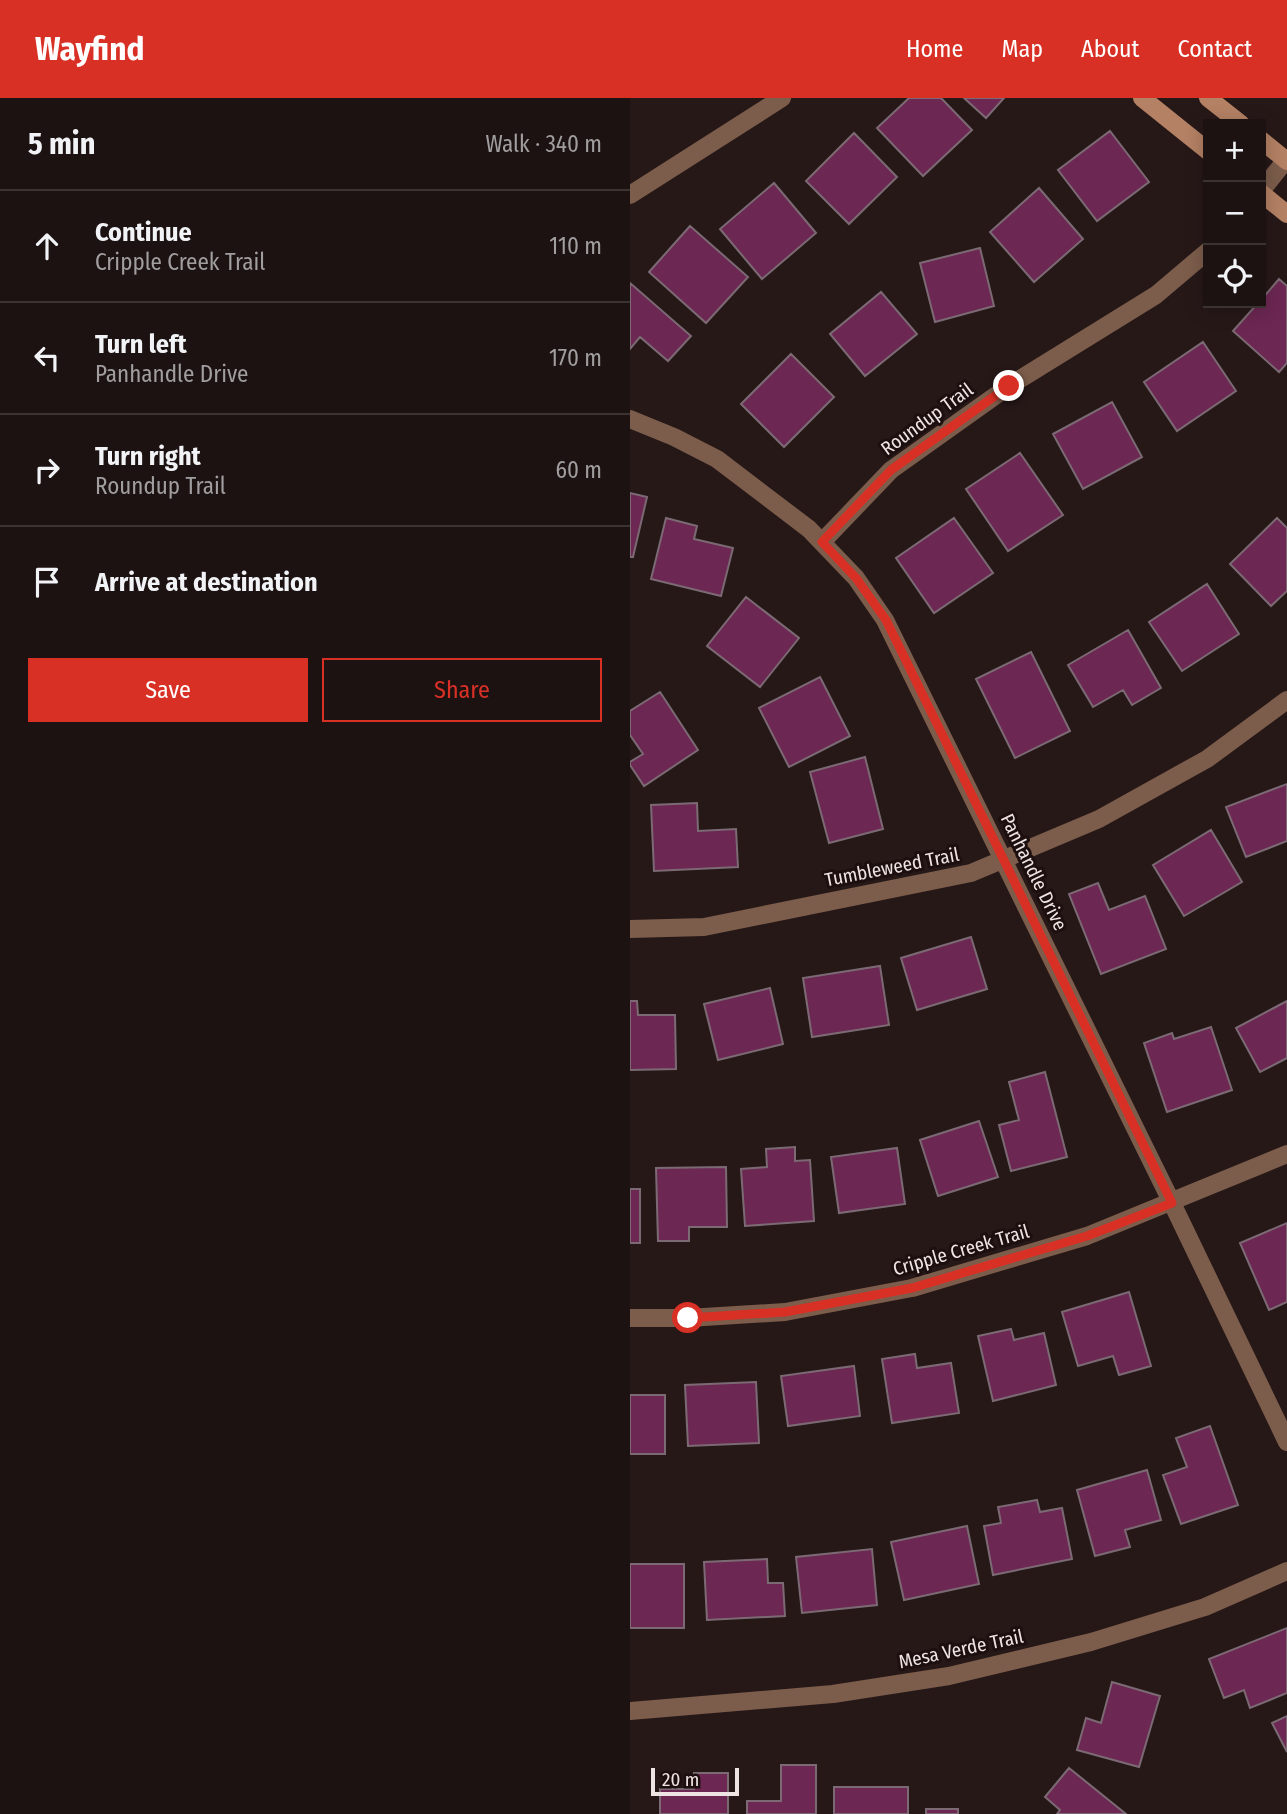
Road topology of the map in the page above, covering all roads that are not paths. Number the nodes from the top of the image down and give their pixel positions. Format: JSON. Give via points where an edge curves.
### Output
{"nodes":[{"id":1,"x":782,"y":98,"type":"edge"},
{"id":2,"x":1142,"y":98,"type":"edge"},
{"id":3,"x":1208,"y":98,"type":"edge"},
{"id":4,"x":1235,"y":119,"type":"edge"},
{"id":5,"x":1266,"y":144,"type":"edge"},
{"id":6,"x":1203,"y":147,"type":"edge"},
{"id":7,"x":1287,"y":160,"type":"edge"},
{"id":8,"x":1266,"y":186,"type":"edge"},
{"id":9,"x":630,"y":195,"type":"edge"},
{"id":10,"x":1266,"y":196,"type":"edge"},
{"id":11,"x":1287,"y":214,"type":"edge"},
{"id":12,"x":1203,"y":255,"type":"edge"},
{"id":13,"x":630,"y":419,"type":"edge"},
{"id":14,"x":822,"y":542,"type":"junction"},
{"id":15,"x":1287,"y":700,"type":"edge"},
{"id":16,"x":1005,"y":860,"type":"junction"},
{"id":17,"x":630,"y":929,"type":"edge"},
{"id":18,"x":1287,"y":1154,"type":"edge"},
{"id":19,"x":1172,"y":1203,"type":"junction"},
{"id":20,"x":630,"y":1318,"type":"edge"},
{"id":21,"x":1287,"y":1442,"type":"edge"},
{"id":22,"x":1287,"y":1571,"type":"edge"},
{"id":23,"x":630,"y":1711,"type":"edge"}],
"edges":[{"from":1,"to":9,"type":"street"},
{"from":2,"to":6,"type":"main road"},
{"from":3,"to":4,"type":"main road"},
{"from":5,"to":7,"type":"main road"},
{"from":7,"to":8,"type":"street"},
{"from":10,"to":11,"type":"main road"},
{"from":12,"to":14,"type":"street","name":"Roundup Trail","via":[[1156,295],[1009,386],[891,470]]},
{"from":13,"to":14,"type":"street","name":"Panhandle Drive","via":[[717,458]]},
{"from":14,"to":16,"type":"street","name":"Panhandle Drive","via":[[886,620]]},
{"from":15,"to":16,"type":"street","name":"Tumbleweed Trail","via":[[1207,760],[1099,819]]},
{"from":16,"to":17,"type":"street","name":"Tumbleweed Trail","via":[[971,873],[704,927]]},
{"from":16,"to":19,"type":"street","name":"Panhandle Drive"},
{"from":18,"to":19,"type":"street","name":"Cripple Creek Trail"},
{"from":19,"to":20,"type":"street","name":"Cripple Creek Trail","via":[[1087,1236],[912,1288],[785,1312]]},
{"from":19,"to":21,"type":"street","name":"Panhandle Drive"},
{"from":22,"to":23,"type":"street","name":"Mesa Verde Trail","via":[[1205,1607],[1091,1642],[949,1676],[834,1694]]}]}
